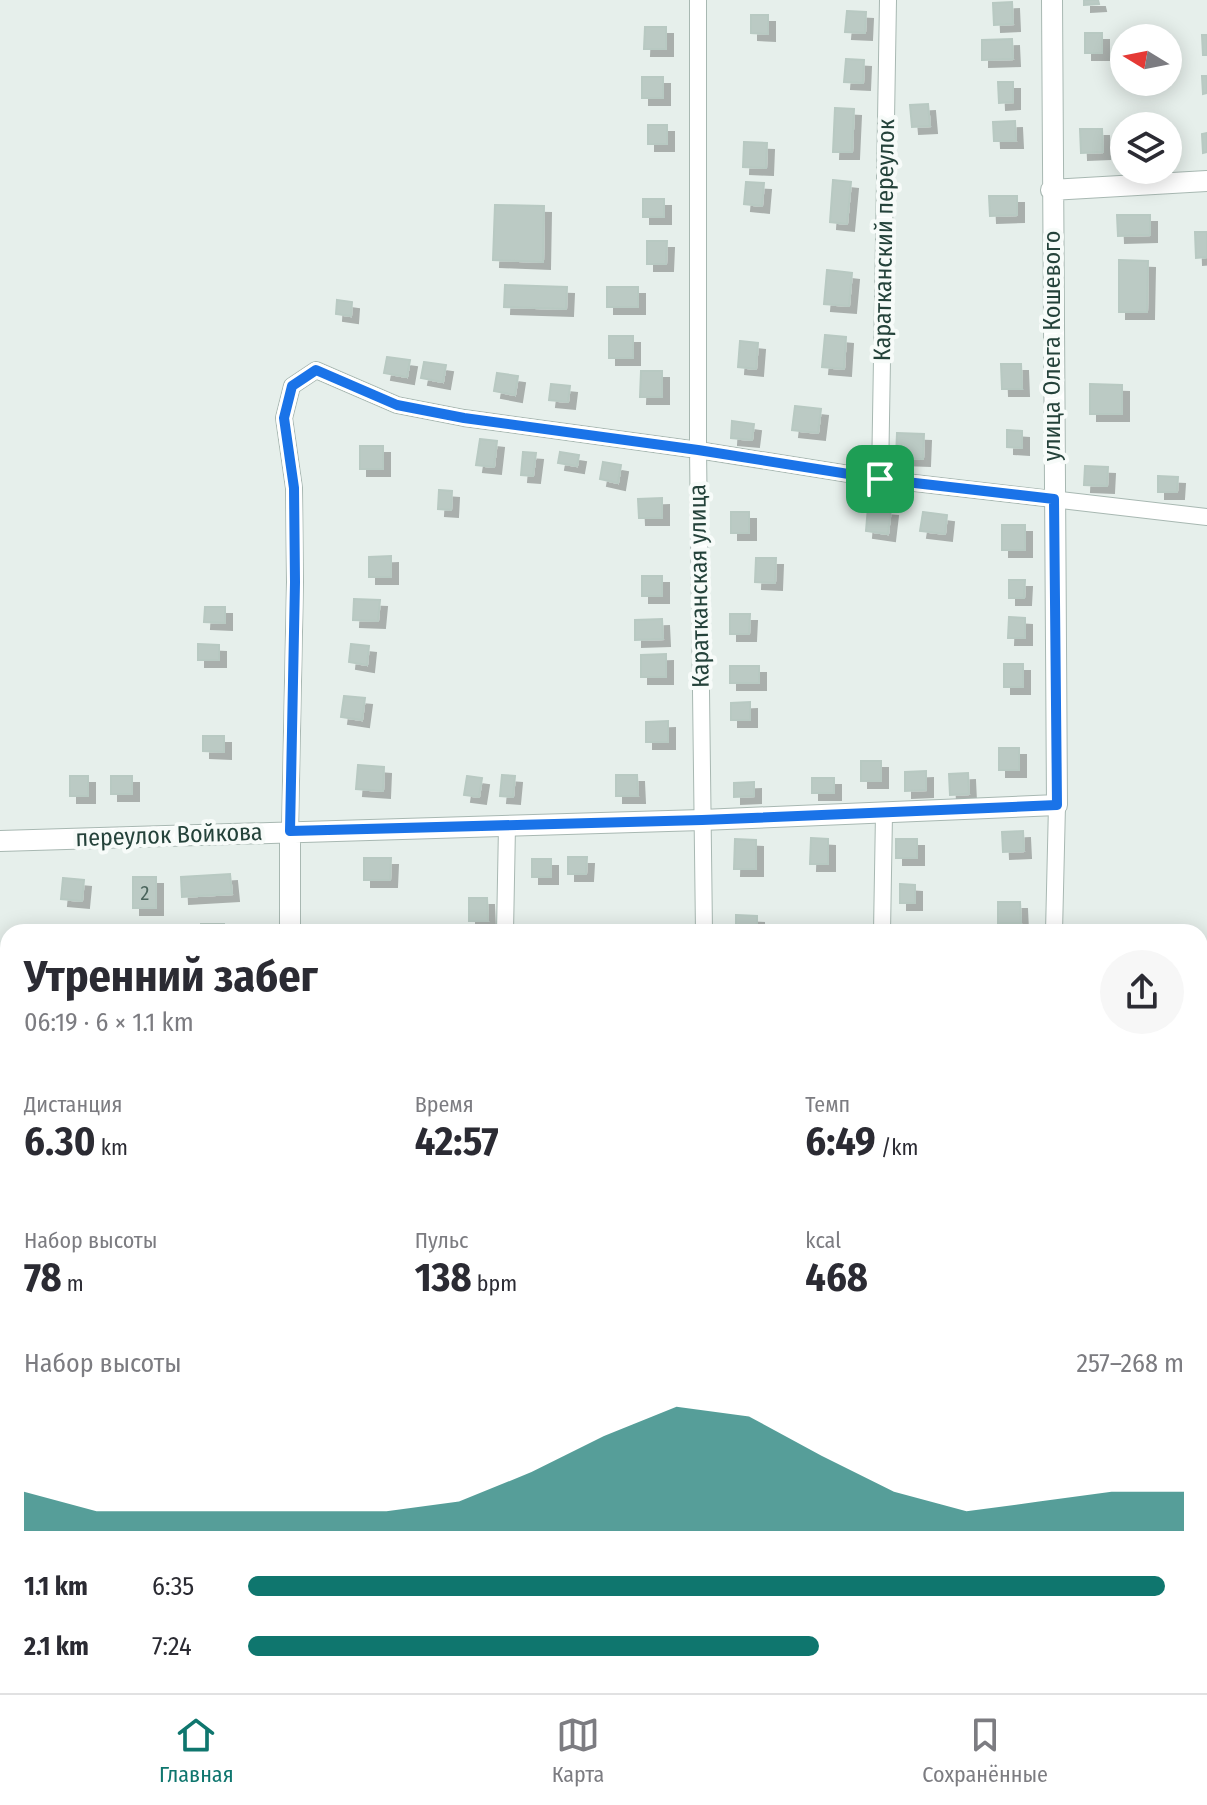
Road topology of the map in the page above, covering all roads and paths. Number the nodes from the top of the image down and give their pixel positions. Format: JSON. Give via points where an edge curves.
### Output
{"nodes":[{"id":1,"x":698,"y":0,"type":"edge"},
{"id":2,"x":888,"y":0,"type":"edge"},
{"id":3,"x":1052,"y":0,"type":"edge"},
{"id":4,"x":1207,"y":181,"type":"edge"},
{"id":5,"x":1051,"y":190,"type":"junction"},
{"id":6,"x":698,"y":450,"type":"junction"},
{"id":7,"x":880,"y":479,"type":"junction"},
{"id":8,"x":1054,"y":499,"type":"junction"},
{"id":9,"x":1207,"y":517,"type":"edge"},
{"id":10,"x":1057,"y":805,"type":"junction"},
{"id":11,"x":884,"y":814,"type":"junction"},
{"id":12,"x":702,"y":820,"type":"junction"},
{"id":13,"x":507,"y":826,"type":"junction"},
{"id":14,"x":290,"y":831,"type":"junction"},
{"id":15,"x":0,"y":841,"type":"edge"},
{"id":16,"x":290,"y":924,"type":"edge"},
{"id":17,"x":505,"y":924,"type":"edge"},
{"id":18,"x":704,"y":924,"type":"edge"},
{"id":19,"x":882,"y":924,"type":"edge"},
{"id":20,"x":1054,"y":924,"type":"edge"}],
"edges":[{"from":1,"to":6,"type":"street","name":"Каратканская улица"},
{"from":2,"to":7,"type":"street","name":"Каратканский переулок"},
{"from":3,"to":5,"type":"street","name":"улица Олега Кошевого"},
{"from":4,"to":5,"type":"street"},
{"from":5,"to":8,"type":"street","name":"улица Олега Кошевого"},
{"from":6,"to":7,"type":"street"},
{"from":6,"to":12,"type":"street","name":"Каратканская улица"},
{"from":6,"to":14,"type":"street","via":[[397,405],[316,370],[292,386],[284,418],[294,488]]},
{"from":7,"to":8,"type":"street"},
{"from":8,"to":9,"type":"street"},
{"from":8,"to":10,"type":"street","name":"улица Олега Кошевого"},
{"from":10,"to":11,"type":"street","name":"переулок Войкова"},
{"from":10,"to":20,"type":"street","name":"улица Олега Кошевого"},
{"from":11,"to":12,"type":"street","name":"переулок Войкова"},
{"from":11,"to":19,"type":"street"},
{"from":12,"to":13,"type":"street","name":"переулок Войкова"},
{"from":12,"to":18,"type":"street","name":"Каратканская улица"},
{"from":13,"to":14,"type":"street","name":"переулок Войкова"},
{"from":13,"to":17,"type":"street"},
{"from":14,"to":15,"type":"street","name":"переулок Войкова"},
{"from":14,"to":16,"type":"street"}]}
